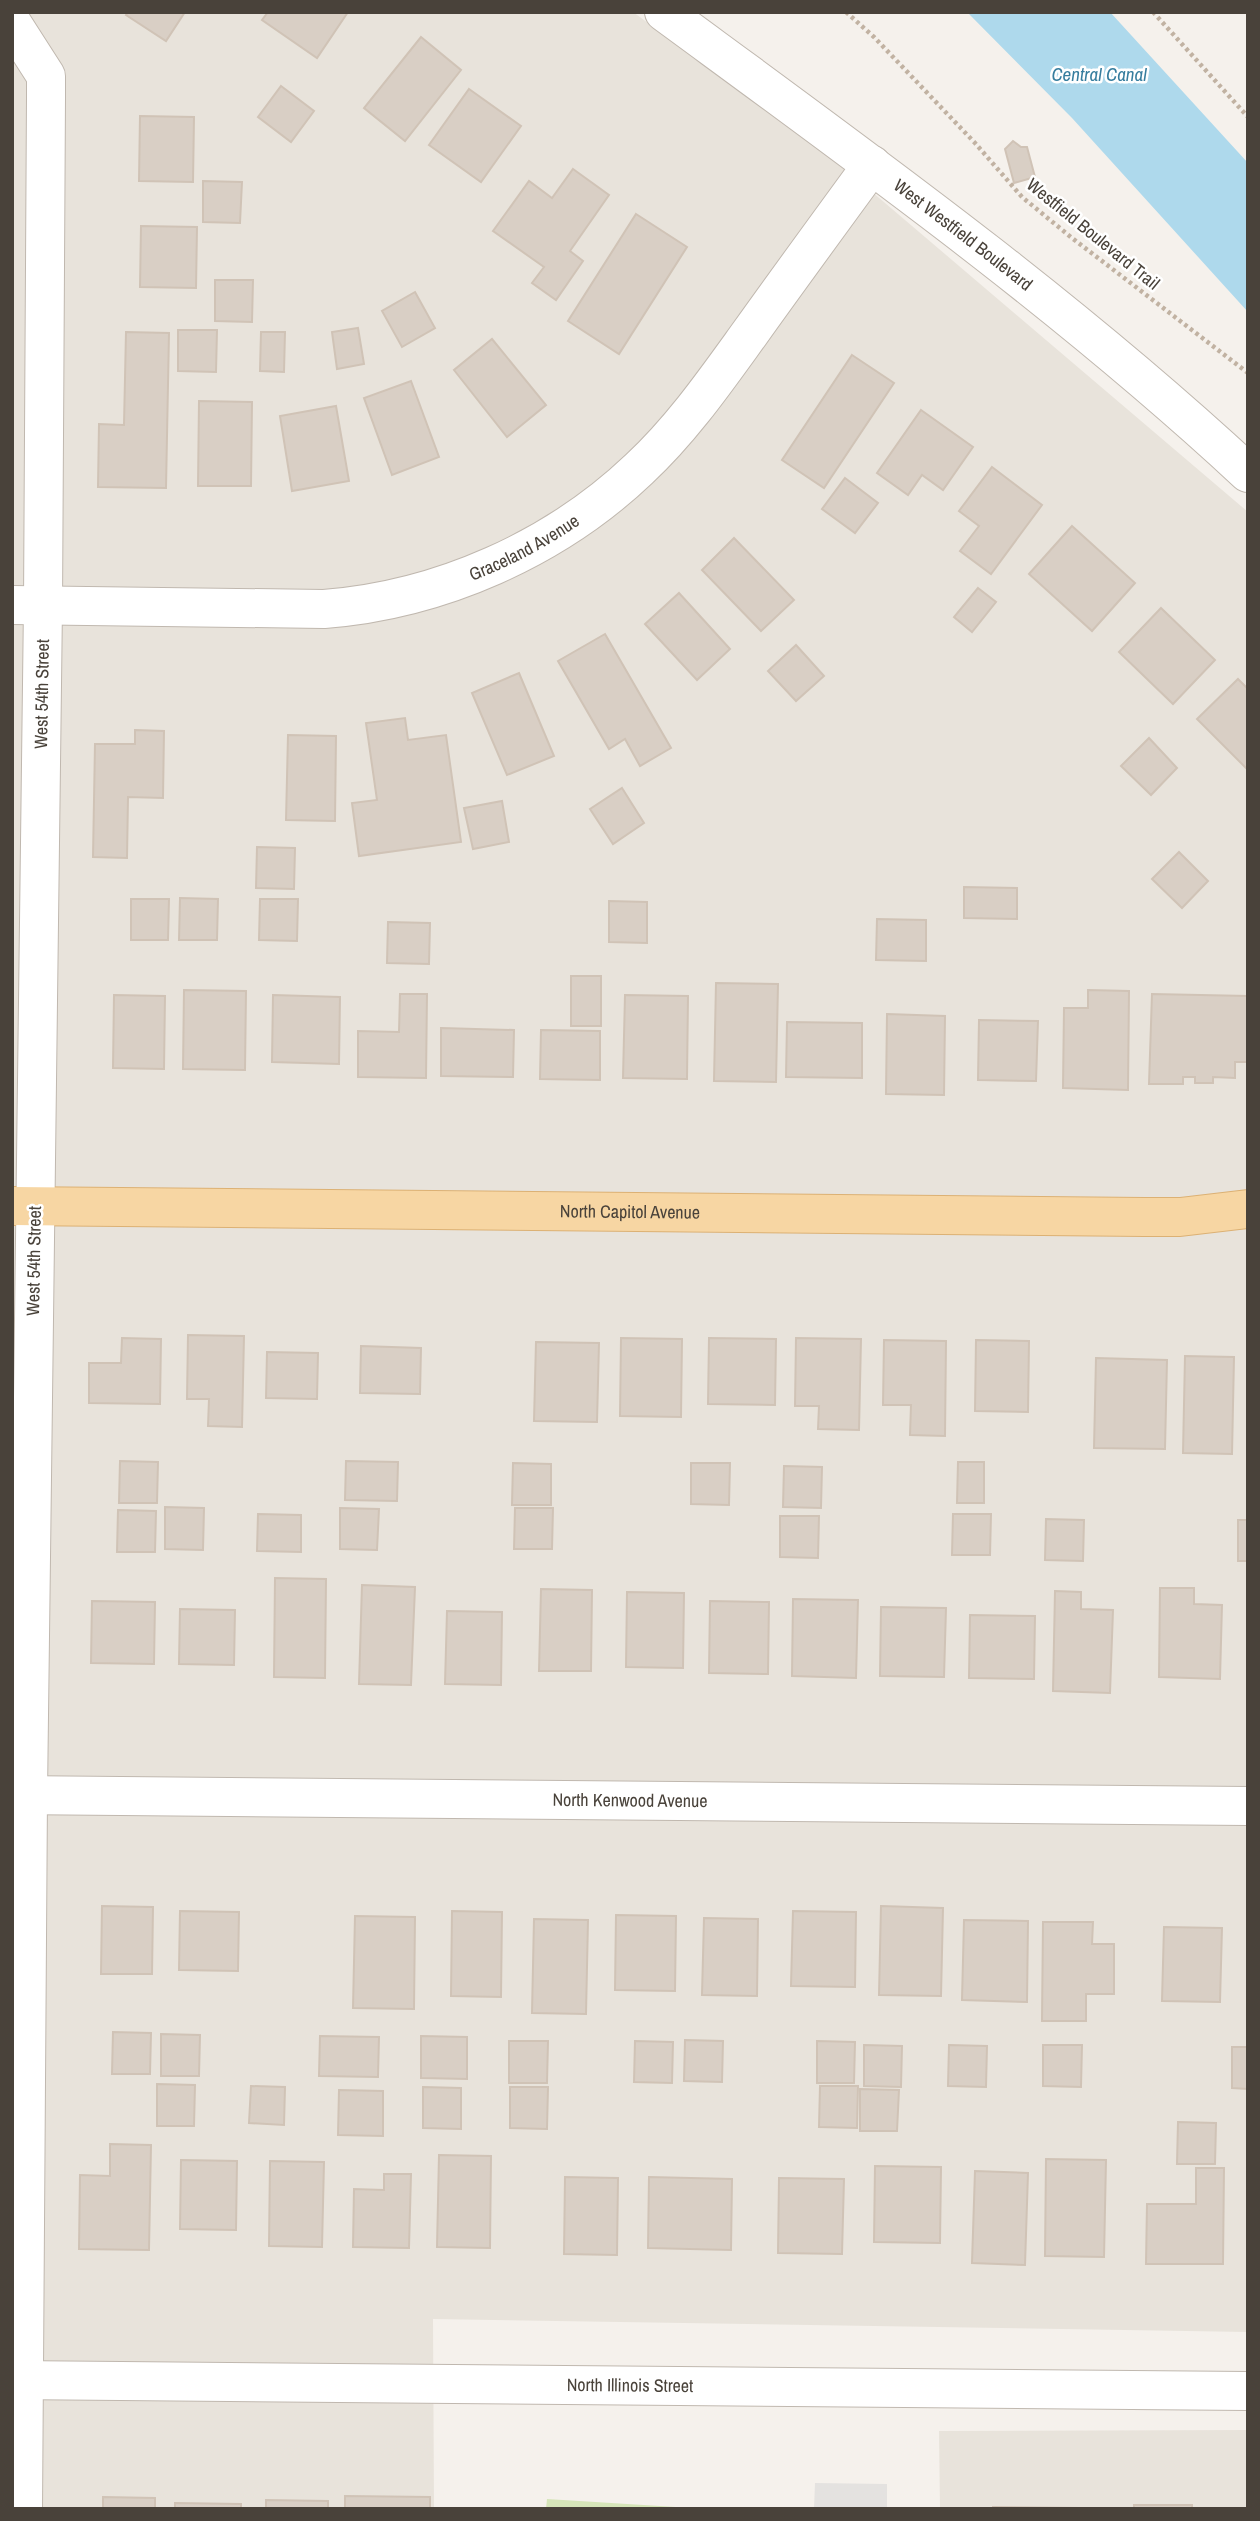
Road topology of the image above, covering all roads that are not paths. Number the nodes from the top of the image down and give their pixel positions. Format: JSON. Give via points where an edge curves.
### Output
{"nodes":[{"id":1,"x":664,"y":12,"type":"edge"},
{"id":2,"x":12,"y":23,"type":"edge"},
{"id":3,"x":872,"y":165,"type":"junction"},
{"id":4,"x":1248,"y":473,"type":"edge"},
{"id":5,"x":27,"y":605,"type":"edge"},
{"id":6,"x":23,"y":1206,"type":"edge"},
{"id":7,"x":1248,"y":1209,"type":"edge"},
{"id":8,"x":20,"y":1795,"type":"edge"},
{"id":9,"x":1248,"y":1806,"type":"edge"},
{"id":10,"x":18,"y":2380,"type":"edge"},
{"id":11,"x":1248,"y":2391,"type":"edge"},
{"id":12,"x":23,"y":2509,"type":"edge"}],
"edges":[{"from":1,"to":3,"type":"street","name":"West Westfield Boulevard"},
{"from":2,"to":5,"type":"street","name":"West 54th Street","via":[[46,76]]},
{"from":3,"to":4,"type":"street","name":"West Westfield Boulevard","via":[[1080,328]]},
{"from":3,"to":5,"type":"street","name":"Graceland Avenue","via":[[687,418],[612,493],[530,548],[443,585],[351,607]]},
{"from":5,"to":6,"type":"street","name":"West 54th Street"},
{"from":6,"to":7,"type":"main road","name":"North Capitol Avenue","via":[[1145,1217]]},
{"from":6,"to":8,"type":"street","name":"West 54th Street"},
{"from":8,"to":9,"type":"street","name":"North Kenwood Avenue"},
{"from":8,"to":10,"type":"street","name":"West 54th Street"},
{"from":10,"to":11,"type":"street","name":"North Illinois Street"},
{"from":10,"to":12,"type":"street","name":"West 54th Street"}]}
